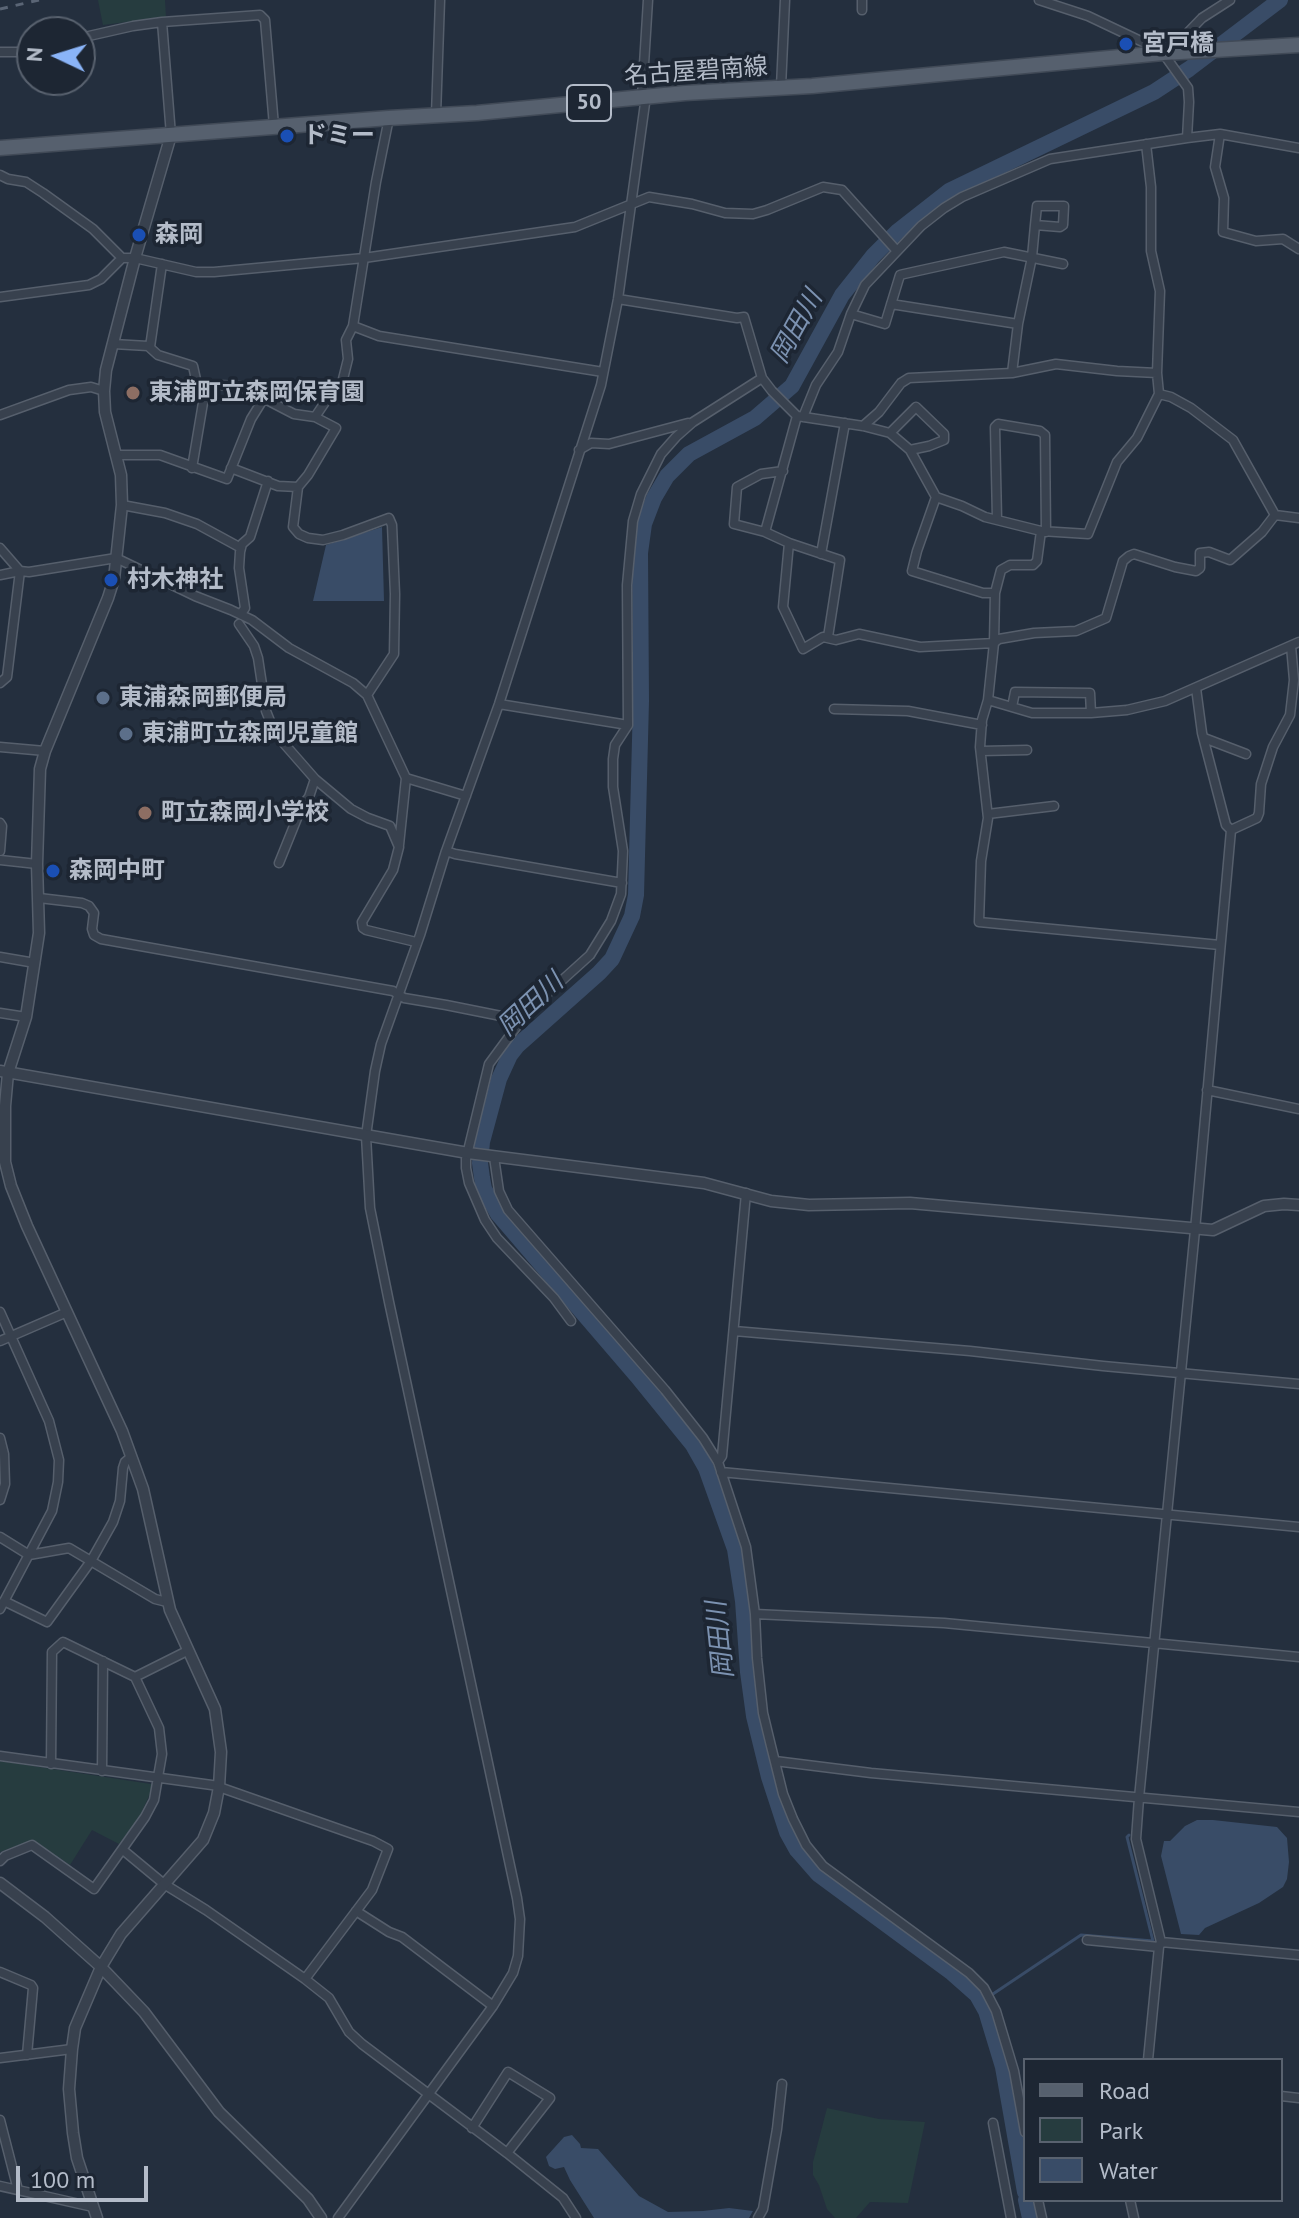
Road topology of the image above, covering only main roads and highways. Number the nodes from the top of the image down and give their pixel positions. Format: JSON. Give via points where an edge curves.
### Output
{"nodes":[{"id":1,"x":1299,"y":45,"type":"edge"},
{"id":2,"x":0,"y":148,"type":"edge"}],
"edges":[{"from":1,"to":2,"type":"main road","name":"名古屋碧南線","number":"50"}]}
